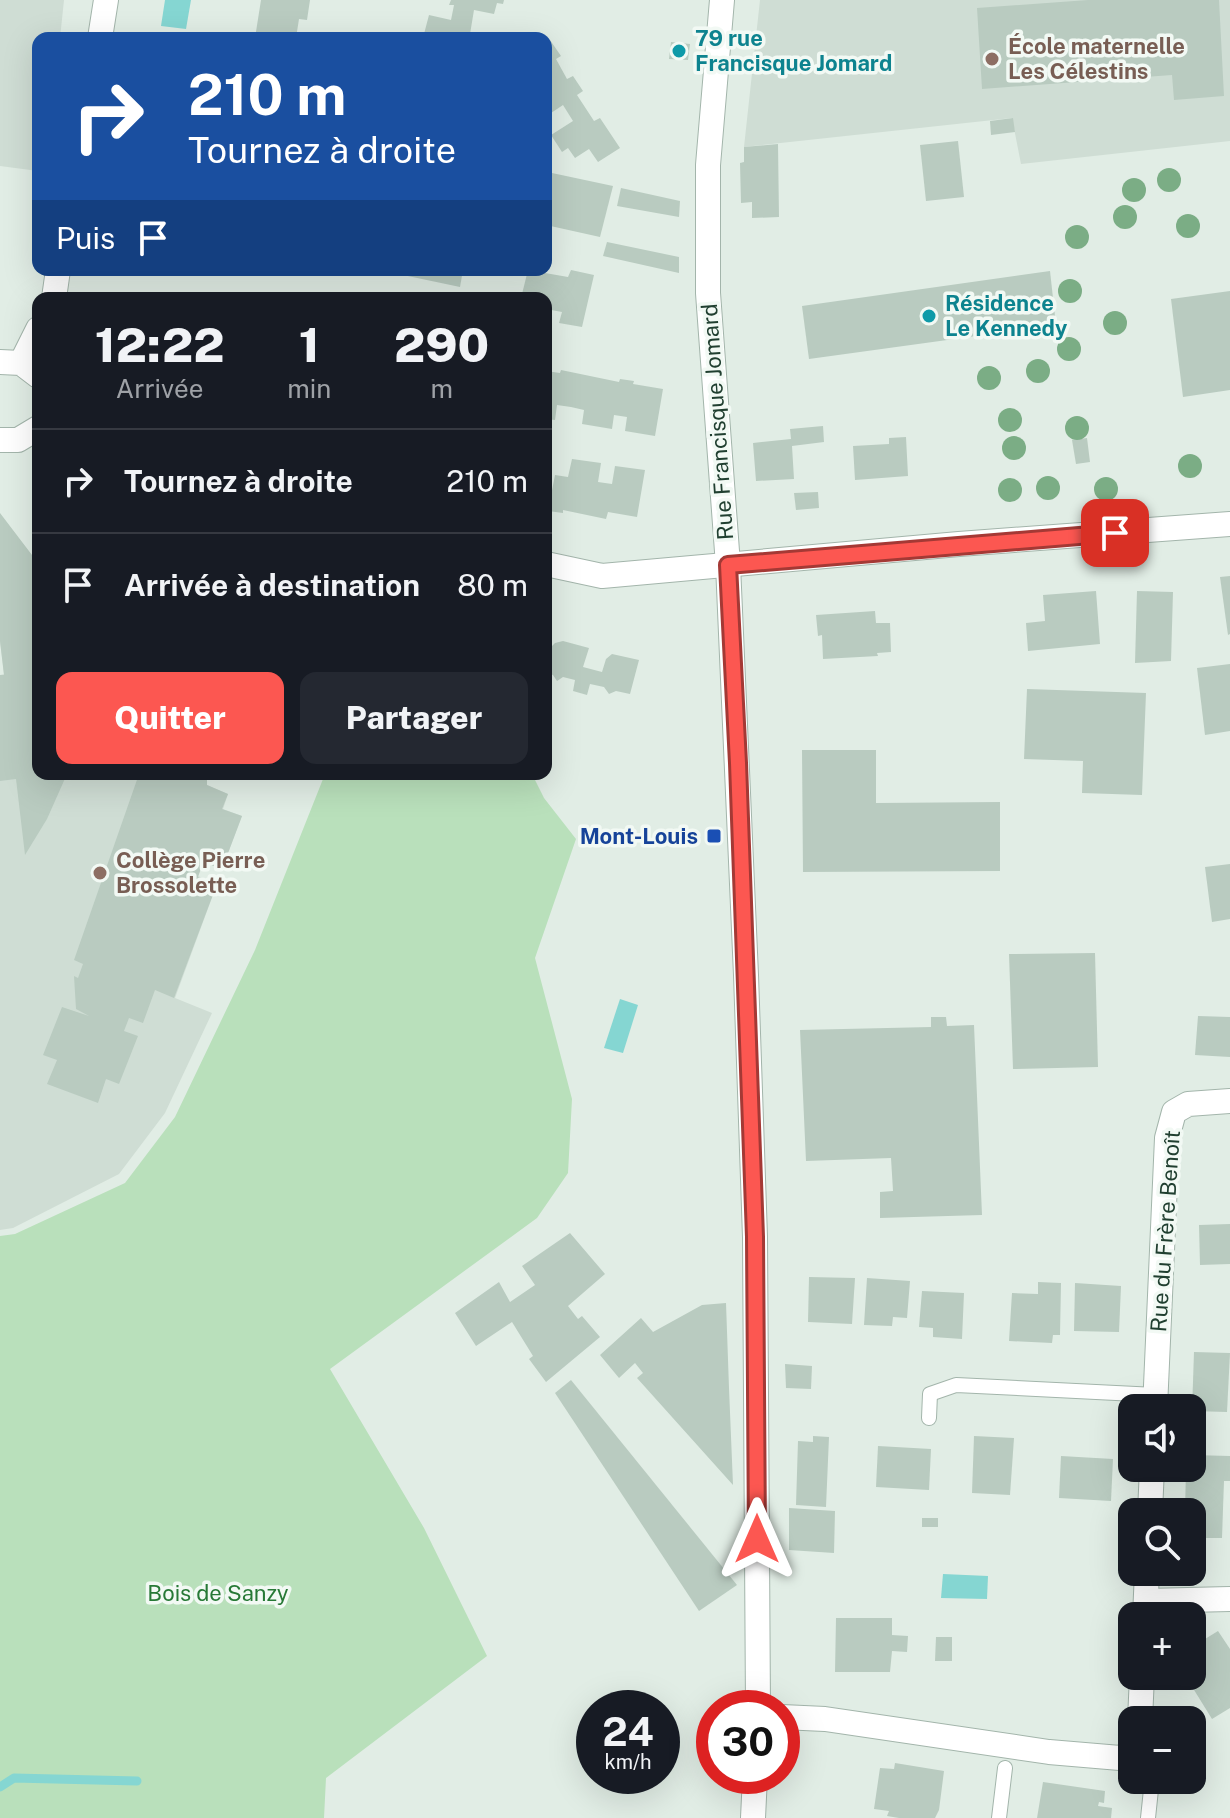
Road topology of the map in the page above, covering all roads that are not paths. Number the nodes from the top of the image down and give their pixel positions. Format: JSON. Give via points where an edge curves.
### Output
{"nodes":[{"id":1,"x":106,"y":0,"type":"edge"},
{"id":2,"x":722,"y":0,"type":"edge"},
{"id":3,"x":101,"y":32,"type":"edge"},
{"id":4,"x":32,"y":342,"type":"edge"},
{"id":5,"x":20,"y":367,"type":"edge"},
{"id":6,"x":32,"y":432,"type":"edge"},
{"id":7,"x":0,"y":440,"type":"edge"},
{"id":8,"x":1230,"y":524,"type":"edge"},
{"id":9,"x":552,"y":565,"type":"edge"},
{"id":10,"x":728,"y":565,"type":"junction"},
{"id":11,"x":1230,"y":1101,"type":"edge"},
{"id":12,"x":1155,"y":1394,"type":"edge"},
{"id":13,"x":1118,"y":1398,"type":"edge"},
{"id":14,"x":929,"y":1418,"type":"dead end"},
{"id":15,"x":1230,"y":1599,"type":"edge"},
{"id":16,"x":1205,"y":1602,"type":"edge"},
{"id":17,"x":758,"y":1690,"type":"edge"},
{"id":18,"x":800,"y":1718,"type":"edge"},
{"id":19,"x":1118,"y":1758,"type":"edge"},
{"id":20,"x":1005,"y":1768,"type":"dead end"},
{"id":21,"x":754,"y":1794,"type":"edge"},
{"id":22,"x":1151,"y":1794,"type":"edge"},
{"id":23,"x":753,"y":1818,"type":"edge"},
{"id":24,"x":999,"y":1818,"type":"edge"},
{"id":25,"x":1148,"y":1818,"type":"edge"}],
"edges":[{"from":1,"to":3,"type":"street"},
{"from":2,"to":10,"type":"street","name":"Rue Francisque Jomard","via":[[708,165],[708,293]]},
{"from":4,"to":5,"type":"street"},
{"from":6,"to":7,"type":"street","via":[[18,440]]},
{"from":8,"to":10,"type":"street"},
{"from":9,"to":10,"type":"street","via":[[602,576]]},
{"from":10,"to":17,"type":"street","name":"Rue Francisque Jomard","via":[[755,1237]]},
{"from":11,"to":12,"type":"street","name":"Rue du Frère Benoît","via":[[1188,1104],[1174,1112],[1167,1138]]},
{"from":13,"to":14,"type":"lane","via":[[956,1385],[930,1394]]},
{"from":15,"to":16,"type":"street"},
{"from":18,"to":19,"type":"street"},
{"from":20,"to":24,"type":"lane"},
{"from":21,"to":23,"type":"street"},
{"from":22,"to":25,"type":"lane"}]}
